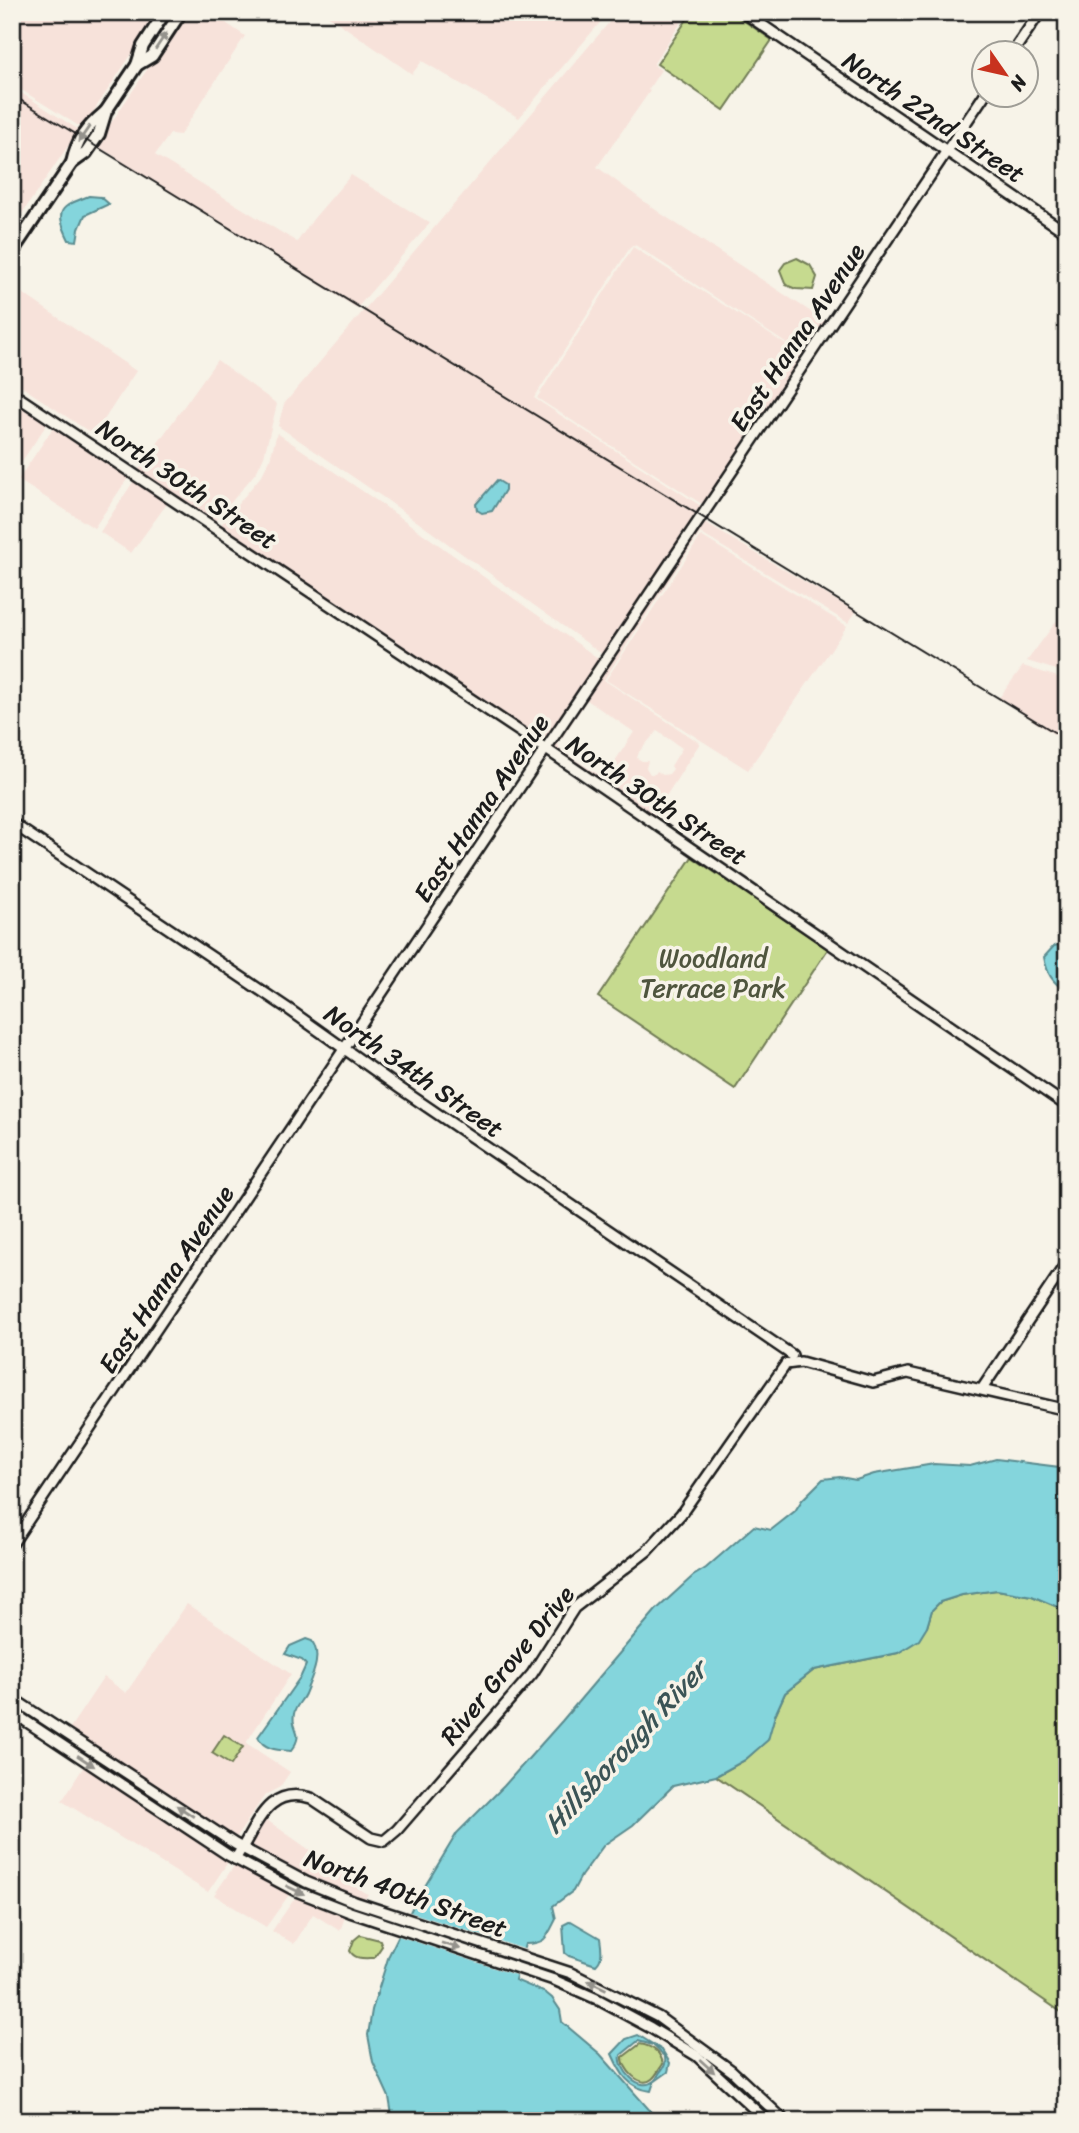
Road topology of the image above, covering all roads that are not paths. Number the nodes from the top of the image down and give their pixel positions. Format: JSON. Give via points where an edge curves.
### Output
{"nodes":[{"id":1,"x":165,"y":12,"type":"edge"},
{"id":2,"x":181,"y":12,"type":"edge"},
{"id":3,"x":743,"y":12,"type":"edge"},
{"id":4,"x":1040,"y":12,"type":"edge"},
{"id":5,"x":1022,"y":38,"type":"edge"},
{"id":6,"x":137,"y":65,"type":"junction"},
{"id":7,"x":976,"y":108,"type":"edge"},
{"id":8,"x":947,"y":151,"type":"junction"},
{"id":9,"x":1067,"y":233,"type":"edge"},
{"id":10,"x":12,"y":252,"type":"edge"},
{"id":11,"x":12,"y":393,"type":"edge"},
{"id":12,"x":546,"y":749,"type":"junction"},
{"id":13,"x":12,"y":823,"type":"edge"},
{"id":14,"x":345,"y":1050,"type":"junction"},
{"id":15,"x":1067,"y":1106,"type":"edge"},
{"id":16,"x":1067,"y":1262,"type":"edge"},
{"id":17,"x":792,"y":1355,"type":"dead end"},
{"id":18,"x":982,"y":1389,"type":"junction"},
{"id":19,"x":1067,"y":1410,"type":"edge"},
{"id":20,"x":12,"y":1544,"type":"edge"},
{"id":21,"x":12,"y":1698,"type":"edge"},
{"id":22,"x":12,"y":1712,"type":"edge"},
{"id":23,"x":30,"y":1723,"type":"junction"},
{"id":24,"x":60,"y":1730,"type":"junction"},
{"id":25,"x":243,"y":1848,"type":"junction"},
{"id":26,"x":235,"y":1859,"type":"junction"},
{"id":27,"x":767,"y":2121,"type":"edge"},
{"id":28,"x":785,"y":2121,"type":"edge"}],
"edges":[{"from":1,"to":6,"type":"main road","via":[[143,46]]},
{"from":6,"to":2,"type":"main road","one_way":true,"via":[[152,56]]},
{"from":3,"to":8,"type":"street","name":"North 22nd Street"},
{"from":4,"to":5,"type":"street"},
{"from":6,"to":10,"type":"main road","via":[[106,111],[89,125],[75,146],[72,163]]},
{"from":7,"to":8,"type":"street","name":"East Hanna Avenue"},
{"from":8,"to":9,"type":"street","name":"North 22nd Street"},
{"from":8,"to":12,"type":"street","name":"East Hanna Avenue"},
{"from":11,"to":12,"type":"street","name":"North 30th Street"},
{"from":12,"to":14,"type":"street","name":"East Hanna Avenue"},
{"from":12,"to":15,"type":"street","name":"North 30th Street"},
{"from":13,"to":14,"type":"street","name":"North 34th Street"},
{"from":14,"to":17,"type":"street","name":"North 34th Street"},
{"from":14,"to":20,"type":"street","name":"East Hanna Avenue"},
{"from":16,"to":18,"type":"street"},
{"from":18,"to":19,"type":"street","name":"River Grove Drive"},
{"from":18,"to":25,"type":"street","name":"River Grove Drive","via":[[908,1373],[873,1382],[801,1362],[786,1364],[681,1514],[647,1551],[574,1608],[532,1674],[397,1830],[383,1841],[371,1838],[311,1798],[289,1796],[263,1811]]},
{"from":21,"to":24,"type":"street","name":"North 40th Street"},
{"from":22,"to":23,"type":"street","name":"North 40th Street"},
{"from":23,"to":24,"type":"street"},
{"from":23,"to":26,"type":"street","name":"North 40th Street","one_way":true},
{"from":25,"to":24,"type":"street","name":"North 40th Street","one_way":true},
{"from":25,"to":26,"type":"street","name":"River Grove Drive"},
{"from":28,"to":25,"type":"street","name":"North 40th Street","one_way":true,"via":[[732,2071],[658,2017],[581,1977],[306,1882]]},
{"from":26,"to":27,"type":"street","name":"North 40th Street","one_way":true,"via":[[296,1891],[521,1968],[597,1999],[697,2056]]}]}
